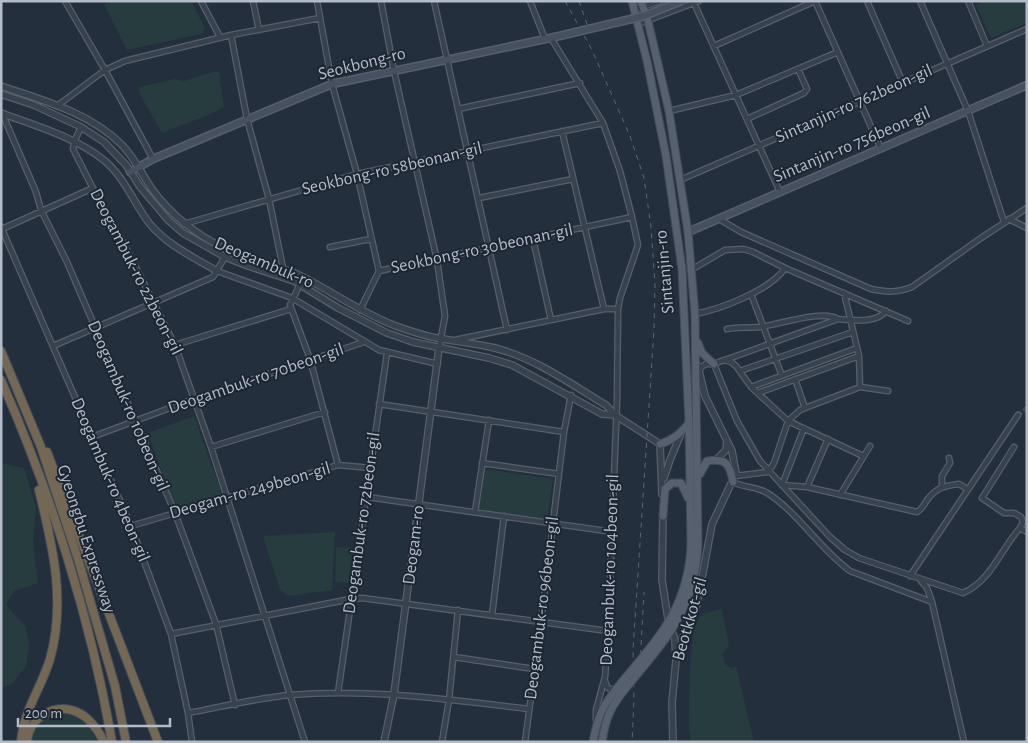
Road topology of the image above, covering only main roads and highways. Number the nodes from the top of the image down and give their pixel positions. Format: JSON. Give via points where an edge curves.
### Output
{"nodes":[{"id":1,"x":632,"y":1,"type":"edge"},
{"id":2,"x":681,"y":1,"type":"edge"},
{"id":3,"x":643,"y":4,"type":"edge"},
{"id":4,"x":648,"y":69,"type":"junction"},
{"id":5,"x":662,"y":83,"type":"junction"},
{"id":6,"x":1027,"y":85,"type":"edge"},
{"id":7,"x":130,"y":172,"type":"road end"},
{"id":8,"x":688,"y":232,"type":"junction"},
{"id":9,"x":696,"y":337,"type":"junction"},
{"id":10,"x":1,"y":351,"type":"edge"},
{"id":11,"x":714,"y":364,"type":"road end"},
{"id":12,"x":1,"y":380,"type":"edge"},
{"id":13,"x":16,"y":384,"type":"junction"},
{"id":14,"x":689,"y":423,"type":"junction"},
{"id":15,"x":24,"y":438,"type":"junction"},
{"id":16,"x":660,"y":444,"type":"road end"},
{"id":17,"x":734,"y":477,"type":"road end"},
{"id":18,"x":698,"y":479,"type":"junction"},
{"id":19,"x":691,"y":508,"type":"junction"},
{"id":20,"x":663,"y":516,"type":"road end"},
{"id":21,"x":695,"y":545,"type":"junction"},
{"id":22,"x":621,"y":686,"type":"junction"},
{"id":23,"x":21,"y":742,"type":"edge"},
{"id":24,"x":27,"y":742,"type":"edge"},
{"id":25,"x":104,"y":742,"type":"edge"},
{"id":26,"x":112,"y":742,"type":"edge"},
{"id":27,"x":126,"y":742,"type":"edge"},
{"id":28,"x":158,"y":742,"type":"edge"},
{"id":29,"x":593,"y":742,"type":"edge"},
{"id":30,"x":602,"y":742,"type":"edge"}],
"edges":[{"from":1,"to":4,"type":"main road","name":"Sintanjin-ro"},
{"from":2,"to":7,"type":"main road","name":"Seokbong-ro","bridge":true,"via":[[644,16],[332,84],[153,159]]},
{"from":3,"to":5,"type":"main road","name":"Sintanjin-ro"},
{"from":4,"to":5,"type":"main road","via":[[652,65]]},
{"from":4,"to":14,"type":"main road","name":"Sintanjin-ro","via":[[666,156],[682,269]]},
{"from":5,"to":8,"type":"main road","name":"Sintanjin-ro"},
{"from":6,"to":8,"type":"main road","name":"Sintanjin-ro 756beon-gil"},
{"from":8,"to":9,"type":"main road","name":"Sintanjin-ro"},
{"from":9,"to":11,"type":"main road","via":[[702,352]]},
{"from":9,"to":18,"type":"main road","name":"Sintanjin-ro"},
{"from":10,"to":13,"type":"highway","name":"Gyeongbu Expressway"},
{"from":12,"to":15,"type":"highway","name":"Gyeongbu Expressway"},
{"from":13,"to":27,"type":"highway","name":"Gyeongbu Expressway","via":[[41,447],[78,560],[115,686]]},
{"from":13,"to":28,"type":"highway","via":[[53,465]]},
{"from":14,"to":16,"type":"main road","via":[[671,440]]},
{"from":14,"to":19,"type":"main road","name":"Sintanjin-ro"},
{"from":15,"to":23,"type":"highway","via":[[52,545],[58,604],[50,656],[26,714]]},
{"from":15,"to":26,"type":"highway","name":"Gyeongbu Expressway","via":[[69,564],[103,689]]},
{"from":17,"to":18,"type":"main road","via":[[726,463],[716,460],[707,461]]},
{"from":18,"to":21,"type":"main road","name":"Sintanjin-ro"},
{"from":19,"to":20,"type":"main road","via":[[684,487],[672,483],[665,489]]},
{"from":19,"to":21,"type":"main road","name":"Sintanjin-ro"},
{"from":21,"to":22,"type":"main road","bridge":true,"via":[[683,595],[674,614]]},
{"from":22,"to":29,"type":"main road","via":[[605,703]]},
{"from":22,"to":30,"type":"main road","via":[[605,724]]},
{"from":24,"to":25,"type":"highway","via":[[29,730],[38,718],[61,709],[84,716]]}]}
